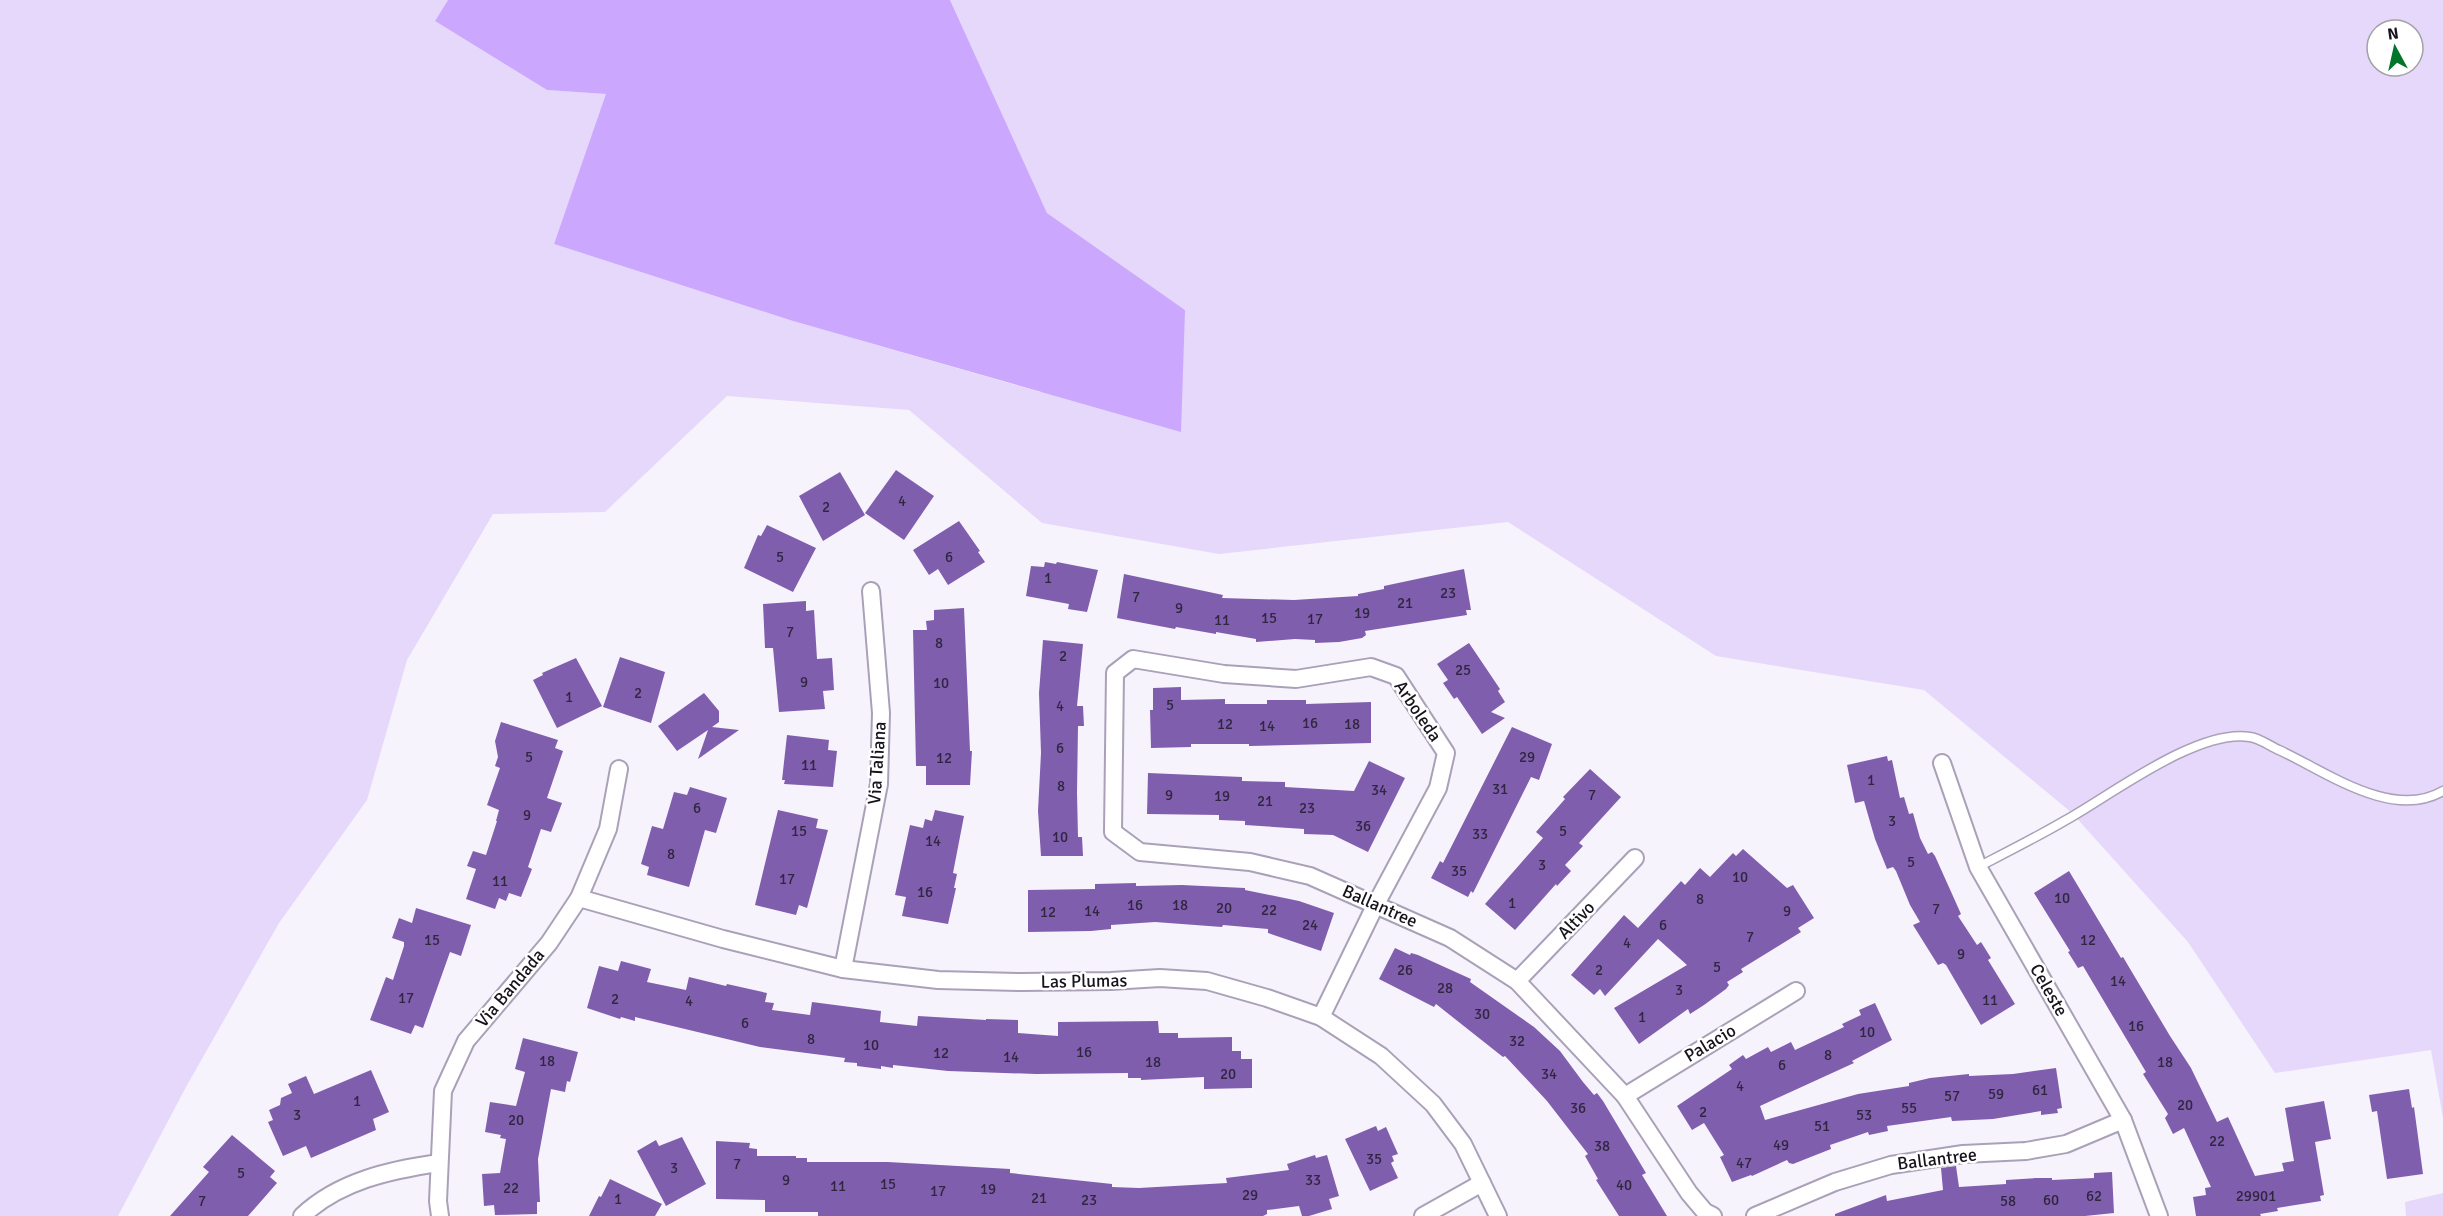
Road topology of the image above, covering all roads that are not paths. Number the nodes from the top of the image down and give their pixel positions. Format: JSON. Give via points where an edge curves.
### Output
{"nodes":[{"id":1,"x":871,"y":591,"type":"dead end"},
{"id":2,"x":1133,"y":659,"type":"joint"},
{"id":3,"x":1942,"y":763,"type":"dead end"},
{"id":4,"x":619,"y":770,"type":"dead end"},
{"id":5,"x":2443,"y":791,"type":"edge"},
{"id":6,"x":1635,"y":858,"type":"dead end"},
{"id":7,"x":1978,"y":867,"type":"junction"},
{"id":8,"x":579,"y":898,"type":"junction"},
{"id":9,"x":1376,"y":903,"type":"junction"},
{"id":10,"x":843,"y":969,"type":"junction"},
{"id":11,"x":1517,"y":981,"type":"junction"},
{"id":12,"x":1796,"y":991,"type":"dead end"},
{"id":13,"x":1321,"y":1017,"type":"junction"},
{"id":14,"x":1625,"y":1096,"type":"junction"},
{"id":15,"x":2123,"y":1120,"type":"junction"},
{"id":16,"x":439,"y":1163,"type":"junction"},
{"id":17,"x":1482,"y":1183,"type":"junction"},
{"id":18,"x":302,"y":1216,"type":"edge"},
{"id":19,"x":440,"y":1216,"type":"edge"},
{"id":20,"x":1423,"y":1216,"type":"edge"},
{"id":21,"x":1498,"y":1216,"type":"edge"},
{"id":22,"x":1713,"y":1216,"type":"edge"},
{"id":23,"x":1755,"y":1216,"type":"edge"},
{"id":24,"x":2159,"y":1216,"type":"edge"}],
"edges":[{"from":1,"to":10,"type":"street","name":"Via Taliana","via":[[881,713],[879,784]]},
{"from":2,"to":9,"type":"street","name":"Ballantree","via":[[1115,673],[1113,832],[1140,852],[1250,862],[1310,876]]},
{"from":2,"to":9,"type":"street","name":"Arboleda","via":[[1224,674],[1296,679],[1371,667],[1396,676],[1446,753],[1438,788]]},
{"from":3,"to":7,"type":"street","name":"Celeste"},
{"from":4,"to":8,"type":"street","name":"Via Bandada","via":[[608,829]]},
{"from":5,"to":7,"type":"lane","via":[[2434,797],[2403,802],[2372,795],[2250,736],[2216,738],[2175,755],[2066,821]]},
{"from":6,"to":11,"type":"street","name":"Altivo"},
{"from":7,"to":15,"type":"street","name":"Celeste"},
{"from":8,"to":10,"type":"street","name":"Las Plumas"},
{"from":8,"to":16,"type":"street","name":"Via Bandada","via":[[549,943],[466,1041],[443,1091]]},
{"from":9,"to":11,"type":"street","name":"Ballantree","via":[[1450,938]]},
{"from":9,"to":13,"type":"street","name":"Arboleda"},
{"from":10,"to":13,"type":"street","name":"Las Plumas","via":[[938,980],[1207,981]]},
{"from":11,"to":14,"type":"street","name":"Ballantree"},
{"from":12,"to":14,"type":"street","name":"Palacio"},
{"from":13,"to":17,"type":"street","name":"Las Plumas","via":[[1381,1056],[1434,1104],[1463,1144]]},
{"from":14,"to":22,"type":"street","name":"Ballantree","via":[[1689,1193]]},
{"from":15,"to":23,"type":"street","name":"Ballantree","via":[[2066,1144],[2026,1152],[1963,1154],[1891,1165],[1834,1182]]},
{"from":15,"to":24,"type":"street","name":"Celeste"},
{"from":16,"to":18,"type":"street","via":[[394,1170],[346,1186]]},
{"from":16,"to":19,"type":"street","name":"Via Bandada"},
{"from":17,"to":20,"type":"street"},
{"from":17,"to":21,"type":"street","name":"Las Plumas"}]}
